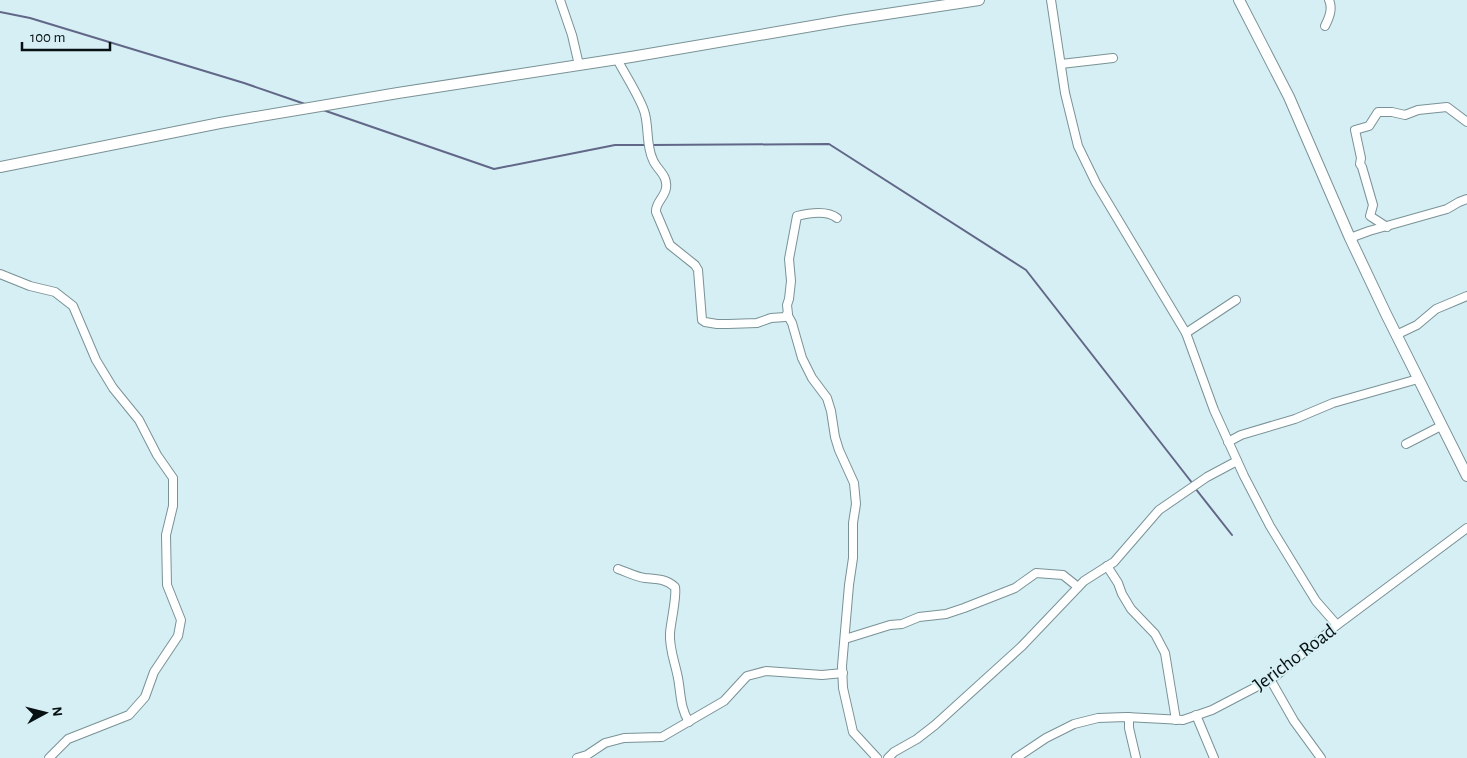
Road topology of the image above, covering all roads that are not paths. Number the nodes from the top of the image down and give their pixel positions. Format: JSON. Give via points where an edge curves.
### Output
{"nodes":[{"id":1,"x":560,"y":0,"type":"edge"},
{"id":2,"x":979,"y":0,"type":"edge"},
{"id":3,"x":1051,"y":0,"type":"edge"},
{"id":4,"x":1239,"y":0,"type":"edge"},
{"id":5,"x":1329,"y":0,"type":"edge"},
{"id":6,"x":1325,"y":26,"type":"dead end"},
{"id":7,"x":1113,"y":58,"type":"dead end"},
{"id":8,"x":617,"y":59,"type":"junction"},
{"id":9,"x":1061,"y":64,"type":"junction"},
{"id":10,"x":579,"y":65,"type":"junction"},
{"id":11,"x":1467,"y":122,"type":"edge"},
{"id":12,"x":0,"y":167,"type":"edge"},
{"id":13,"x":1467,"y":199,"type":"edge"},
{"id":14,"x":837,"y":218,"type":"dead end"},
{"id":15,"x":1386,"y":227,"type":"junction"},
{"id":16,"x":1350,"y":238,"type":"junction"},
{"id":17,"x":0,"y":274,"type":"edge"},
{"id":18,"x":1467,"y":296,"type":"edge"},
{"id":19,"x":1236,"y":300,"type":"dead end"},
{"id":20,"x":787,"y":314,"type":"junction"},
{"id":21,"x":1186,"y":333,"type":"junction"},
{"id":22,"x":1396,"y":335,"type":"junction"},
{"id":23,"x":1418,"y":379,"type":"junction"},
{"id":24,"x":1441,"y":426,"type":"junction"},
{"id":25,"x":1228,"y":442,"type":"junction"},
{"id":26,"x":1406,"y":444,"type":"dead end"},
{"id":27,"x":1462,"y":456,"type":"edge"},
{"id":28,"x":1237,"y":461,"type":"junction"},
{"id":29,"x":1467,"y":476,"type":"edge"},
{"id":30,"x":1467,"y":528,"type":"edge"},
{"id":31,"x":1107,"y":566,"type":"junction"},
{"id":32,"x":618,"y":570,"type":"dead end"},
{"id":33,"x":1078,"y":587,"type":"junction"},
{"id":34,"x":1336,"y":625,"type":"junction"},
{"id":35,"x":845,"y":640,"type":"junction"},
{"id":36,"x":843,"y":673,"type":"junction"},
{"id":37,"x":1270,"y":679,"type":"junction"},
{"id":38,"x":1196,"y":715,"type":"junction"},
{"id":39,"x":1129,"y":717,"type":"junction"},
{"id":40,"x":1176,"y":720,"type":"junction"},
{"id":41,"x":689,"y":722,"type":"junction"},
{"id":42,"x":49,"y":758,"type":"edge"},
{"id":43,"x":577,"y":758,"type":"edge"},
{"id":44,"x":877,"y":758,"type":"edge"},
{"id":45,"x":888,"y":758,"type":"edge"},
{"id":46,"x":1016,"y":758,"type":"edge"},
{"id":47,"x":1136,"y":758,"type":"edge"},
{"id":48,"x":1214,"y":758,"type":"edge"},
{"id":49,"x":1321,"y":758,"type":"edge"}],
"edges":[{"from":1,"to":10,"type":"street"},
{"from":2,"to":8,"type":"main road"},
{"from":3,"to":9,"type":"street"},
{"from":4,"to":16,"type":"main road","via":[[1289,98]]},
{"from":5,"to":6,"type":"street","via":[[1330,16]]},
{"from":7,"to":9,"type":"street"},
{"from":8,"to":10,"type":"main road"},
{"from":8,"to":20,"type":"street","via":[[645,112],[649,150],[666,182],[666,189],[656,207],[659,220],[670,245],[698,270],[702,320],[717,324],[757,323]]},
{"from":9,"to":21,"type":"street","via":[[1078,146],[1096,183]]},
{"from":10,"to":12,"type":"main road","via":[[220,123]]},
{"from":11,"to":15,"type":"street","via":[[1447,107],[1405,115],[1378,112],[1369,126],[1355,130],[1360,164],[1372,205],[1370,216]]},
{"from":13,"to":15,"type":"street","via":[[1447,209]]},
{"from":14,"to":20,"type":"street","via":[[820,213],[797,216],[789,259],[791,281]]},
{"from":15,"to":16,"type":"street"},
{"from":16,"to":22,"type":"main road"},
{"from":17,"to":42,"type":"street","via":[[56,292],[73,306],[96,360],[139,420],[156,455],[173,478],[173,506],[166,535],[167,585],[181,620],[178,636],[154,672],[145,697],[129,715],[68,739]]},
{"from":18,"to":22,"type":"street","via":[[1436,309],[1417,325]]},
{"from":19,"to":21,"type":"street"},
{"from":20,"to":35,"type":"street","via":[[802,358],[832,412],[839,450],[854,483],[853,558]]},
{"from":21,"to":25,"type":"street"},
{"from":22,"to":23,"type":"main road"},
{"from":23,"to":24,"type":"main road"},
{"from":23,"to":25,"type":"street","via":[[1334,403]]},
{"from":24,"to":26,"type":"street"},
{"from":24,"to":27,"type":"main road"},
{"from":25,"to":28,"type":"street"},
{"from":27,"to":29,"type":"main road"},
{"from":28,"to":31,"type":"street","via":[[1159,510]]},
{"from":28,"to":34,"type":"street","via":[[1300,576]]},
{"from":30,"to":34,"type":"street","name":"Jericho Road"},
{"from":31,"to":33,"type":"street"},
{"from":31,"to":40,"type":"street","via":[[1131,608],[1155,634],[1165,653]]},
{"from":32,"to":41,"type":"street","via":[[643,578],[658,578],[675,587],[670,644],[684,714]]},
{"from":33,"to":35,"type":"street","via":[[1063,575],[1036,573],[1014,588],[955,611],[919,617]]},
{"from":33,"to":45,"type":"street","via":[[1022,646],[935,725]]},
{"from":34,"to":37,"type":"street","name":"Jericho Road"},
{"from":35,"to":36,"type":"street"},
{"from":36,"to":41,"type":"street","via":[[822,675],[766,671],[747,676],[724,701]]},
{"from":36,"to":44,"type":"street","via":[[843,688],[853,732]]},
{"from":37,"to":38,"type":"street","name":"Jericho Road","via":[[1212,710]]},
{"from":37,"to":49,"type":"street","via":[[1294,721]]},
{"from":38,"to":40,"type":"street","name":"Jericho Road"},
{"from":38,"to":48,"type":"street"},
{"from":39,"to":40,"type":"street","name":"Jericho Road"},
{"from":39,"to":46,"type":"street","name":"Jericho Road","via":[[1098,718],[1074,724]]},
{"from":39,"to":47,"type":"street"},
{"from":41,"to":43,"type":"street","via":[[662,736],[624,738],[605,743]]}]}
